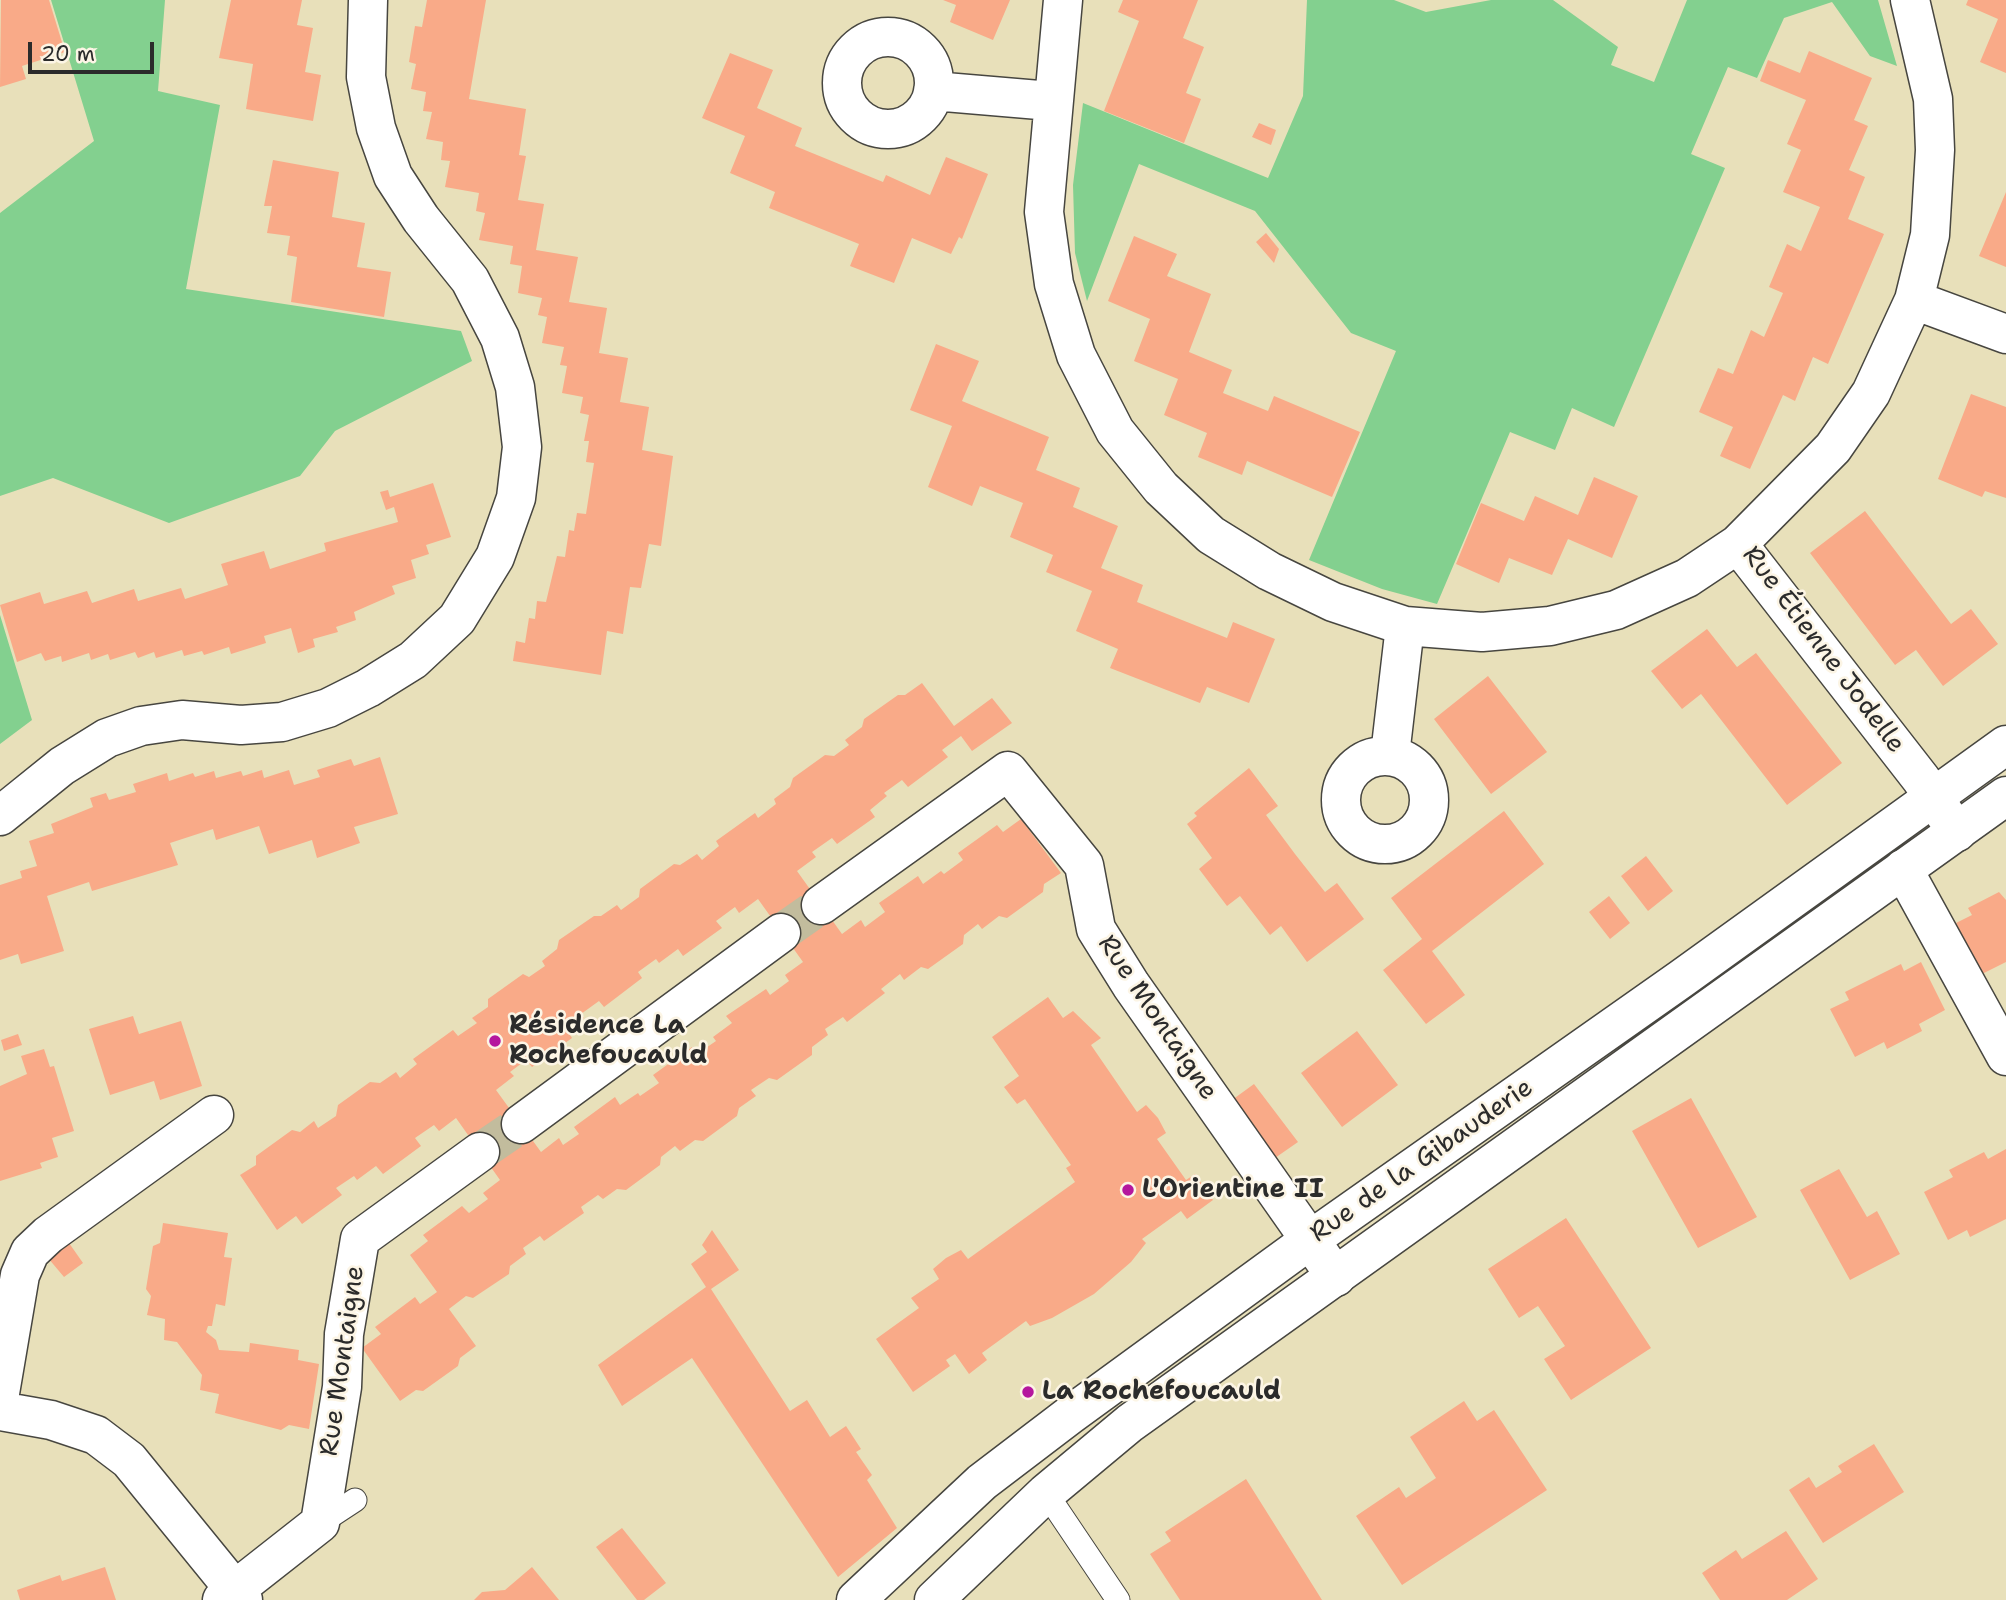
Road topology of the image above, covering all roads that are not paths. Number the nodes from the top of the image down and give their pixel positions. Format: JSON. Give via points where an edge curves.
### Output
{"nodes":[{"id":1,"x":368,"y":0,"type":"edge"},
{"id":2,"x":1063,"y":0,"type":"edge"},
{"id":3,"x":1910,"y":0,"type":"edge"},
{"id":4,"x":933,"y":91,"type":"dead end"},
{"id":5,"x":1051,"y":101,"type":"junction"},
{"id":6,"x":1914,"y":300,"type":"junction"},
{"id":7,"x":2006,"y":334,"type":"edge"},
{"id":8,"x":1738,"y":544,"type":"junction"},
{"id":9,"x":1405,"y":626,"type":"junction"},
{"id":10,"x":2006,"y":745,"type":"edge"},
{"id":11,"x":1390,"y":755,"type":"dead end"},
{"id":12,"x":1934,"y":796,"type":"junction"},
{"id":13,"x":2006,"y":796,"type":"edge"},
{"id":14,"x":0,"y":816,"type":"edge"},
{"id":15,"x":1957,"y":832,"type":"junction"},
{"id":16,"x":1903,"y":869,"type":"junction"},
{"id":17,"x":821,"y":905,"type":"tunnel mouth"},
{"id":18,"x":781,"y":933,"type":"tunnel mouth"},
{"id":19,"x":2006,"y":1056,"type":"edge"},
{"id":20,"x":214,"y":1115,"type":"dead end"},
{"id":21,"x":521,"y":1124,"type":"tunnel mouth"},
{"id":22,"x":480,"y":1152,"type":"tunnel mouth"},
{"id":23,"x":1310,"y":1240,"type":"junction"},
{"id":24,"x":1336,"y":1277,"type":"junction"},
{"id":25,"x":0,"y":1394,"type":"edge"},
{"id":26,"x":0,"y":1411,"type":"edge"},
{"id":27,"x":1046,"y":1493,"type":"junction"},
{"id":28,"x":355,"y":1500,"type":"dead end"},
{"id":29,"x":320,"y":1524,"type":"junction"},
{"id":30,"x":233,"y":1596,"type":"edge"},
{"id":31,"x":856,"y":1600,"type":"edge"},
{"id":32,"x":934,"y":1600,"type":"edge"},
{"id":33,"x":1118,"y":1600,"type":"edge"}],
"edges":[{"from":1,"to":14,"type":"street","via":[[366,77],[376,128],[393,176],[470,280],[500,338],[515,387],[522,447],[516,498],[495,557],[457,619],[413,660],[368,688],[328,708],[282,722],[241,725],[182,720],[141,726],[107,738],[62,766]]},
{"from":2,"to":5,"type":"street"},
{"from":3,"to":6,"type":"street","name":"Rue Étienne Jodelle","via":[[1933,99],[1935,150],[1930,235]]},
{"from":4,"to":5,"type":"street"},
{"from":5,"to":9,"type":"street","via":[[1044,212],[1054,284],[1076,355],[1115,431],[1161,488],[1211,536],[1333,602]]},
{"from":6,"to":7,"type":"street"},
{"from":6,"to":8,"type":"street","name":"Rue Étienne Jodelle","via":[[1871,393],[1833,448]]},
{"from":8,"to":9,"type":"street","via":[[1686,578],[1628,604],[1550,626],[1482,632]]},
{"from":8,"to":12,"type":"street","name":"Rue Étienne Jodelle"},
{"from":9,"to":11,"type":"street"},
{"from":10,"to":12,"type":"street","name":"Rue de la Gibauderie"},
{"from":12,"to":15,"type":"street","name":"Rue Étienne Jodelle"},
{"from":12,"to":23,"type":"street","name":"Rue de la Gibauderie"},
{"from":13,"to":15,"type":"street","name":"Rue de la Gibauderie"},
{"from":15,"to":16,"type":"street","name":"Rue de la Gibauderie"},
{"from":16,"to":19,"type":"street"},
{"from":16,"to":24,"type":"street","name":"Rue de la Gibauderie"},
{"from":17,"to":23,"type":"street","name":"Rue Montaigne","via":[[1008,771],[1084,865],[1096,929]]},
{"from":18,"to":21,"type":"street"},
{"from":20,"to":25,"type":"street","via":[[30,1252],[20,1275]]},
{"from":22,"to":29,"type":"street","name":"Rue Montaigne","via":[[360,1239]]},
{"from":23,"to":24,"type":"street","name":"Rue Montaigne"},
{"from":23,"to":31,"type":"street","name":"Rue de la Gibauderie","via":[[982,1482]]},
{"from":24,"to":27,"type":"street","name":"Rue de la Gibauderie","via":[[1130,1423]]},
{"from":26,"to":30,"type":"street","via":[[51,1420],[96,1435],[129,1460]]},
{"from":27,"to":32,"type":"street","name":"Rue de la Gibauderie"},
{"from":27,"to":33,"type":"lane"},
{"from":28,"to":29,"type":"lane"},
{"from":29,"to":30,"type":"street"}]}
